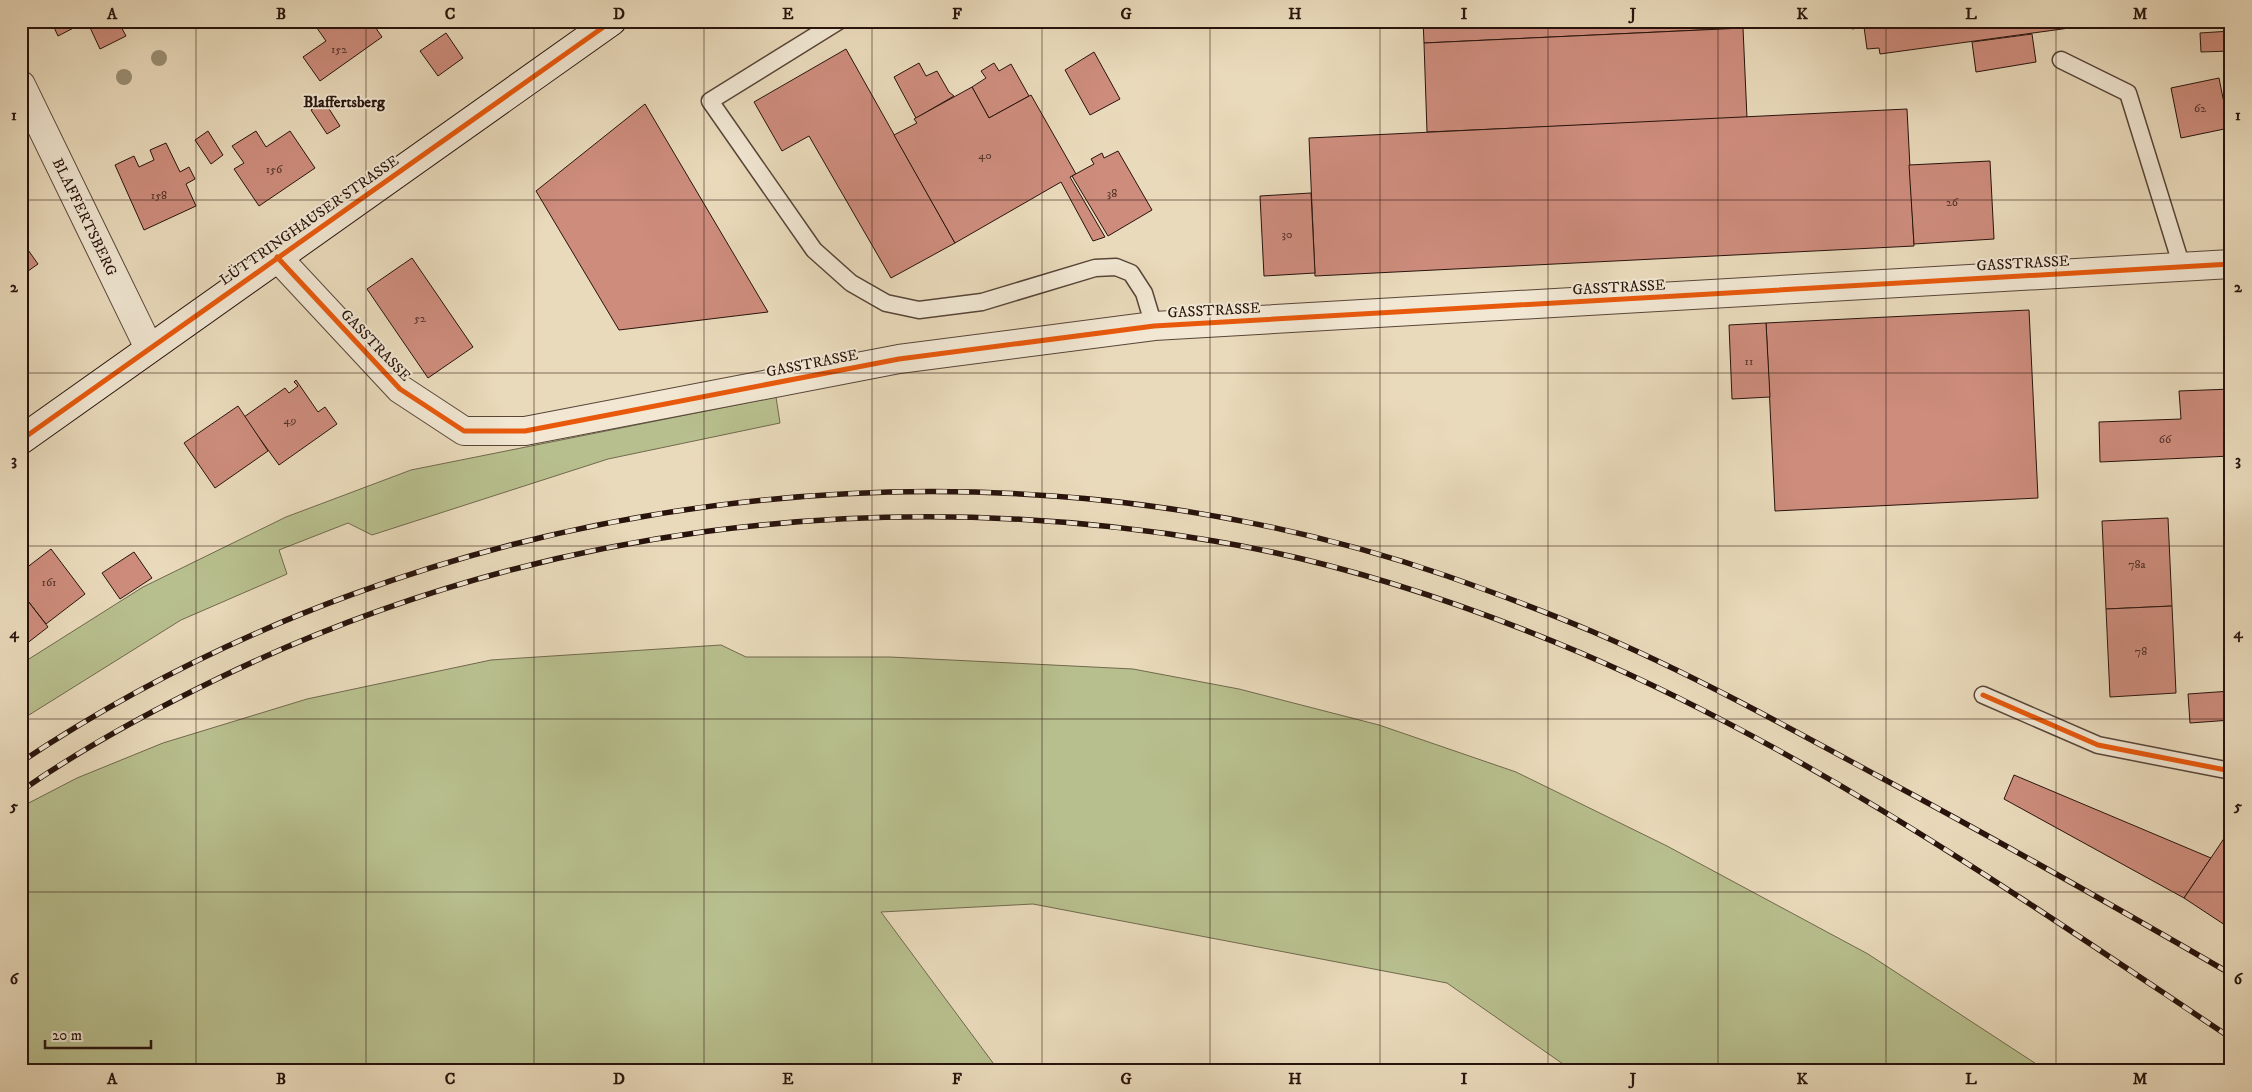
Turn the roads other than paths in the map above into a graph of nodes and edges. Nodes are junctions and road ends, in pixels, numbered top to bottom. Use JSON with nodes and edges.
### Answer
{"nodes":[{"id":1,"x":612,"y":21,"type":"edge"},
{"id":2,"x":839,"y":21,"type":"edge"},
{"id":3,"x":2061,"y":60,"type":"dead end"},
{"id":4,"x":21,"y":85,"type":"edge"},
{"id":5,"x":277,"y":257,"type":"junction"},
{"id":6,"x":2231,"y":264,"type":"edge"},
{"id":7,"x":2182,"y":267,"type":"junction"},
{"id":8,"x":1154,"y":326,"type":"junction"},
{"id":9,"x":149,"y":348,"type":"junction"},
{"id":10,"x":21,"y":440,"type":"edge"},
{"id":11,"x":1983,"y":695,"type":"dead end"},
{"id":12,"x":2231,"y":772,"type":"edge"}],
"edges":[{"from":1,"to":5,"type":"street","name":"LÜTTRINGHAUSER STRASSE"},
{"from":2,"to":8,"type":"lane"},
{"from":3,"to":7,"type":"lane"},
{"from":4,"to":9,"type":"street","name":"BLAFFERTSBERG"},
{"from":5,"to":8,"type":"street","name":"GASSTRASSE"},
{"from":5,"to":9,"type":"street","name":"LÜTTRINGHAUSER STRASSE"},
{"from":6,"to":7,"type":"street","name":"GASSTRASSE"},
{"from":7,"to":8,"type":"street","name":"GASSTRASSE"},
{"from":9,"to":10,"type":"street","name":"LÜTTRINGHAUSER STRASSE"},
{"from":11,"to":12,"type":"lane"}]}
